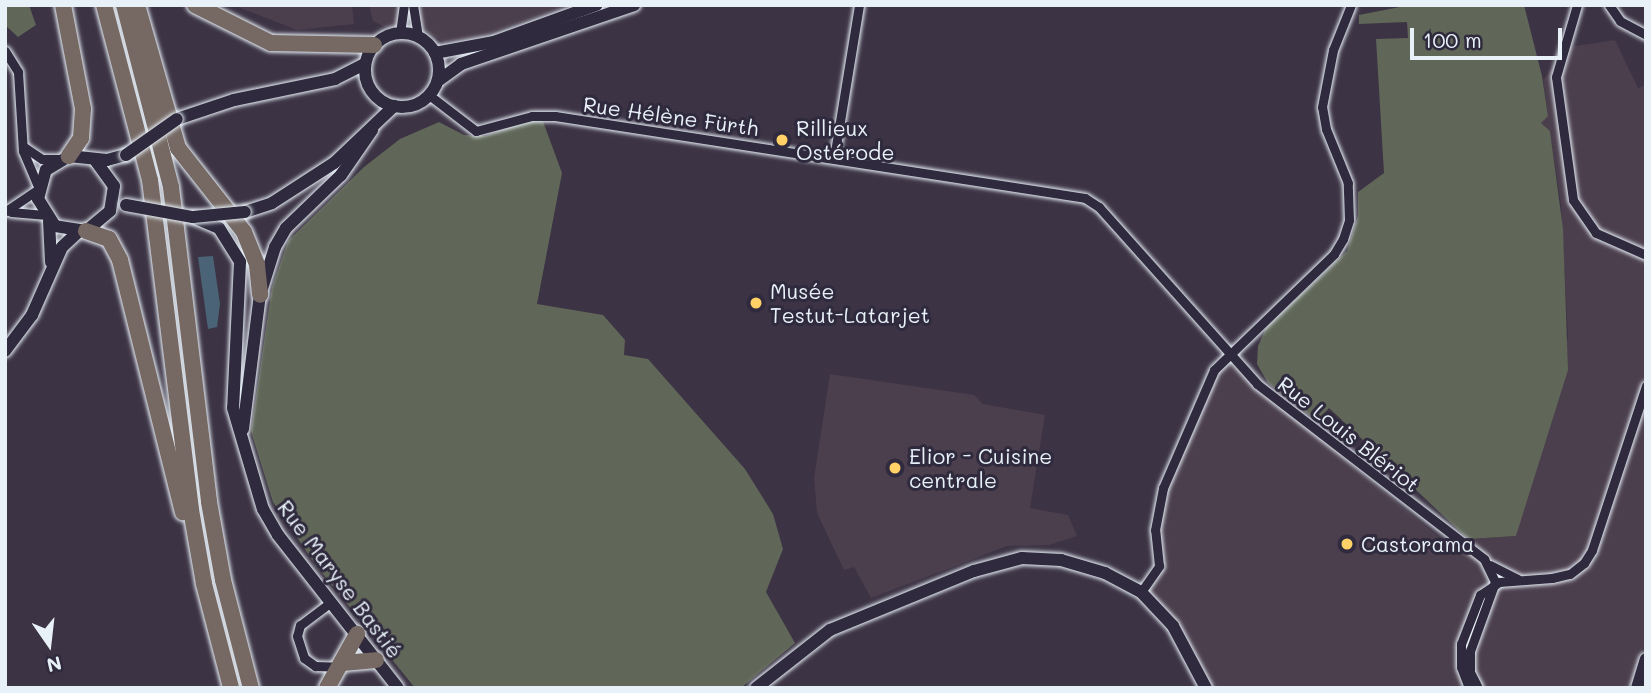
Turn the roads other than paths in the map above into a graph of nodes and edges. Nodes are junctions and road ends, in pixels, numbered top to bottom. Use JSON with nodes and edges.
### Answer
{"nodes":[{"id":1,"x":63,"y":5,"type":"edge"},
{"id":2,"x":104,"y":5,"type":"edge"},
{"id":3,"x":124,"y":5,"type":"edge"},
{"id":4,"x":137,"y":5,"type":"edge"},
{"id":5,"x":195,"y":5,"type":"edge"},
{"id":6,"x":404,"y":5,"type":"edge"},
{"id":7,"x":413,"y":5,"type":"edge"},
{"id":8,"x":596,"y":5,"type":"edge"},
{"id":9,"x":634,"y":5,"type":"edge"},
{"id":10,"x":859,"y":5,"type":"edge"},
{"id":11,"x":1351,"y":5,"type":"edge"},
{"id":12,"x":1577,"y":5,"type":"edge"},
{"id":13,"x":1609,"y":5,"type":"edge"},
{"id":14,"x":400,"y":33,"type":"junction"},
{"id":15,"x":1646,"y":35,"type":"edge"},
{"id":16,"x":418,"y":36,"type":"junction"},
{"id":17,"x":374,"y":45,"type":"junction"},
{"id":18,"x":5,"y":51,"type":"edge"},
{"id":19,"x":435,"y":53,"type":"junction"},
{"id":20,"x":365,"y":64,"type":"junction"},
{"id":21,"x":438,"y":81,"type":"junction"},
{"id":22,"x":429,"y":95,"type":"junction"},
{"id":23,"x":394,"y":106,"type":"junction"},
{"id":24,"x":372,"y":130,"type":"junction"},
{"id":25,"x":24,"y":146,"type":"junction"},
{"id":26,"x":64,"y":157,"type":"junction"},
{"id":27,"x":834,"y":158,"type":"junction"},
{"id":28,"x":95,"y":160,"type":"junction"},
{"id":29,"x":38,"y":188,"type":"junction"},
{"id":30,"x":5,"y":211,"type":"edge"},
{"id":31,"x":110,"y":211,"type":"junction"},
{"id":32,"x":192,"y":217,"type":"junction"},
{"id":33,"x":46,"y":218,"type":"junction"},
{"id":34,"x":82,"y":231,"type":"junction"},
{"id":35,"x":1646,"y":255,"type":"edge"},
{"id":36,"x":49,"y":274,"type":"junction"},
{"id":37,"x":260,"y":295,"type":"junction"},
{"id":38,"x":5,"y":351,"type":"edge"},
{"id":39,"x":1226,"y":354,"type":"junction"},
{"id":40,"x":1646,"y":386,"type":"edge"},
{"id":41,"x":243,"y":450,"type":"junction"},
{"id":42,"x":1489,"y":565,"type":"junction"},
{"id":43,"x":1520,"y":580,"type":"junction"},
{"id":44,"x":204,"y":584,"type":"junction"},
{"id":45,"x":1494,"y":584,"type":"junction"},
{"id":46,"x":1141,"y":593,"type":"junction"},
{"id":47,"x":1490,"y":597,"type":"junction"},
{"id":48,"x":331,"y":602,"type":"junction"},
{"id":49,"x":357,"y":634,"type":"junction"},
{"id":50,"x":1646,"y":659,"type":"edge"},
{"id":51,"x":376,"y":660,"type":"junction"},
{"id":52,"x":342,"y":665,"type":"junction"},
{"id":53,"x":230,"y":688,"type":"edge"},
{"id":54,"x":251,"y":688,"type":"edge"},
{"id":55,"x":327,"y":688,"type":"edge"},
{"id":56,"x":398,"y":688,"type":"edge"},
{"id":57,"x":756,"y":688,"type":"edge"},
{"id":58,"x":1206,"y":688,"type":"edge"},
{"id":59,"x":1469,"y":688,"type":"edge"},
{"id":60,"x":1478,"y":688,"type":"edge"},
{"id":61,"x":1637,"y":688,"type":"edge"}],
"edges":[{"from":1,"to":26,"type":"highway"},
{"from":2,"to":44,"type":"highway"},
{"from":3,"to":54,"type":"highway"},
{"from":4,"to":37,"type":"highway"},
{"from":5,"to":17,"type":"highway"},
{"from":6,"to":14,"type":"street"},
{"from":7,"to":16,"type":"street"},
{"from":8,"to":19,"type":"main road"},
{"from":9,"to":21,"type":"main road"},
{"from":10,"to":27,"type":"street"},
{"from":11,"to":39,"type":"street"},
{"from":12,"to":35,"type":"street"},
{"from":13,"to":15,"type":"street"},
{"from":14,"to":16,"type":"main road"},
{"from":14,"to":17,"type":"main road"},
{"from":16,"to":19,"type":"main road"},
{"from":17,"to":20,"type":"main road"},
{"from":18,"to":25,"type":"street"},
{"from":19,"to":21,"type":"main road"},
{"from":20,"to":23,"type":"main road"},
{"from":20,"to":28,"type":"main road","bridge":true},
{"from":21,"to":22,"type":"main road"},
{"from":22,"to":23,"type":"main road"},
{"from":22,"to":27,"type":"street","name":"Rue Hélène Fürth"},
{"from":23,"to":24,"type":"main road"},
{"from":24,"to":32,"type":"main road","bridge":true},
{"from":24,"to":37,"type":"main road","name":"Rue Maryse Bastié"},
{"from":25,"to":26,"type":"street"},
{"from":25,"to":29,"type":"street"},
{"from":26,"to":28,"type":"main road"},
{"from":26,"to":29,"type":"main road"},
{"from":27,"to":39,"type":"street","name":"Rue Hélène Fürth"},
{"from":28,"to":31,"type":"main road"},
{"from":29,"to":30,"type":"street"},
{"from":29,"to":33,"type":"main road"},
{"from":30,"to":33,"type":"street"},
{"from":31,"to":32,"type":"main road","bridge":true},
{"from":31,"to":34,"type":"main road"},
{"from":32,"to":41,"type":"main road","name":"Rue Maryse Bastié"},
{"from":33,"to":34,"type":"main road"},
{"from":33,"to":36,"type":"main road"},
{"from":34,"to":36,"type":"main road"},
{"from":34,"to":44,"type":"highway"},
{"from":36,"to":38,"type":"main road"},
{"from":37,"to":41,"type":"main road","name":"Rue Maryse Bastié"},
{"from":39,"to":42,"type":"street","name":"Rue Louis Blériot"},
{"from":39,"to":46,"type":"street"},
{"from":40,"to":43,"type":"street"},
{"from":41,"to":48,"type":"main road","name":"Rue Maryse Bastié"},
{"from":42,"to":43,"type":"street","name":"Rue Louis Blériot"},
{"from":42,"to":45,"type":"street"},
{"from":43,"to":45,"type":"street"},
{"from":43,"to":47,"type":"street"},
{"from":44,"to":53,"type":"highway"},
{"from":45,"to":47,"type":"street"},
{"from":45,"to":59,"type":"street"},
{"from":46,"to":57,"type":"main road"},
{"from":46,"to":58,"type":"main road"},
{"from":47,"to":60,"type":"street"},
{"from":48,"to":49,"type":"main road","name":"Rue Maryse Bastié"},
{"from":48,"to":52,"type":"street"},
{"from":49,"to":51,"type":"main road","name":"Rue Maryse Bastié"},
{"from":49,"to":52,"type":"highway"},
{"from":50,"to":61,"type":"main road"},
{"from":51,"to":52,"type":"highway"},
{"from":51,"to":56,"type":"main road","name":"Rue Maryse Bastié"},
{"from":52,"to":55,"type":"highway"}]}
